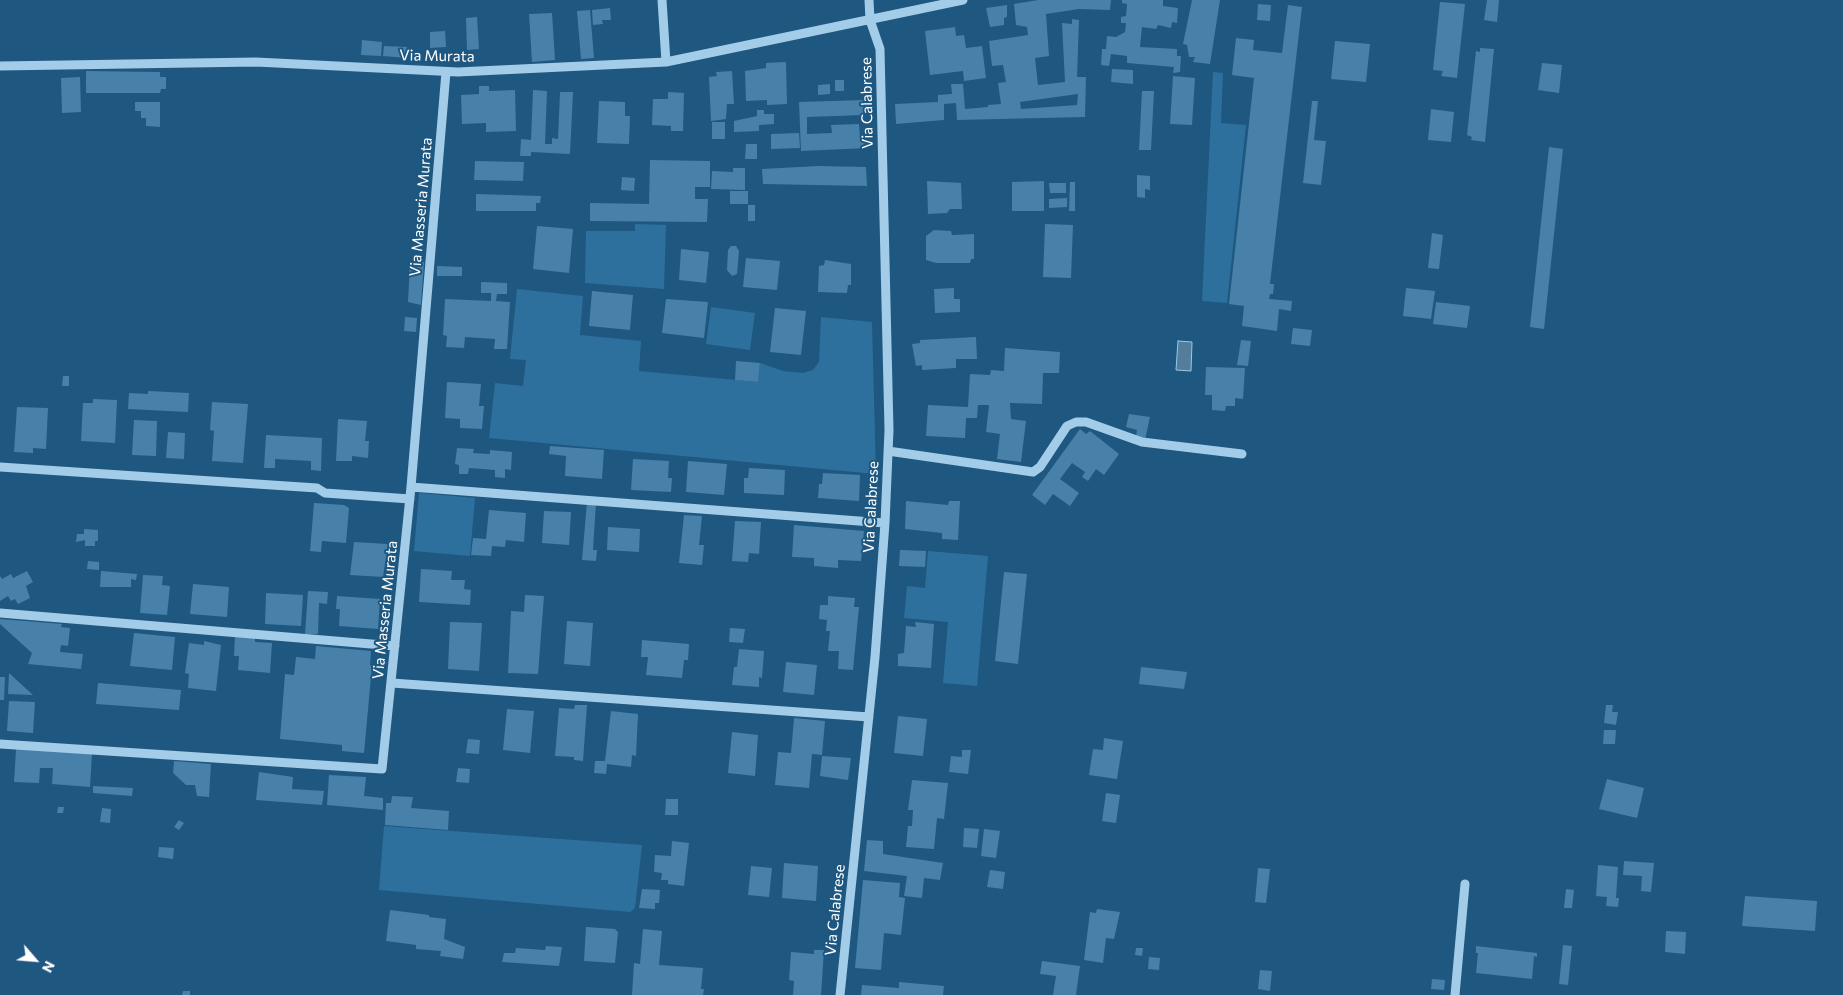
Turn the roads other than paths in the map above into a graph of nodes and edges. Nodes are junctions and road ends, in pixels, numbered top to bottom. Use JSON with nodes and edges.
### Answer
{"nodes":[{"id":1,"x":662,"y":0,"type":"edge"},
{"id":2,"x":869,"y":0,"type":"edge"},
{"id":3,"x":963,"y":0,"type":"edge"},
{"id":4,"x":870,"y":20,"type":"junction"},
{"id":5,"x":666,"y":62,"type":"junction"},
{"id":6,"x":0,"y":66,"type":"edge"},
{"id":7,"x":446,"y":72,"type":"junction"},
{"id":8,"x":888,"y":451,"type":"junction"},
{"id":9,"x":1242,"y":454,"type":"dead end"},
{"id":10,"x":0,"y":467,"type":"edge"},
{"id":11,"x":411,"y":487,"type":"junction"},
{"id":12,"x":410,"y":499,"type":"junction"},
{"id":13,"x":885,"y":522,"type":"junction"},
{"id":14,"x":0,"y":613,"type":"edge"},
{"id":15,"x":396,"y":646,"type":"junction"},
{"id":16,"x":392,"y":683,"type":"junction"},
{"id":17,"x":869,"y":717,"type":"junction"},
{"id":18,"x":0,"y":744,"type":"edge"},
{"id":19,"x":1465,"y":884,"type":"dead end"},
{"id":20,"x":840,"y":995,"type":"edge"},
{"id":21,"x":1455,"y":995,"type":"edge"}],
"edges":[{"from":1,"to":5,"type":"street"},
{"from":2,"to":4,"type":"street","name":"Via Calabrese"},
{"from":3,"to":4,"type":"street","name":"Via Murata"},
{"from":4,"to":5,"type":"street","name":"Via Murata"},
{"from":4,"to":8,"type":"street","name":"Via Calabrese"},
{"from":5,"to":7,"type":"street","name":"Via Murata"},
{"from":6,"to":7,"type":"street","name":"Via Murata"},
{"from":7,"to":11,"type":"street","name":"Via Masseria Murata"},
{"from":8,"to":9,"type":"street"},
{"from":8,"to":13,"type":"street","name":"Via Calabrese"},
{"from":10,"to":12,"type":"street"},
{"from":11,"to":12,"type":"street","name":"Via Masseria Murata"},
{"from":11,"to":13,"type":"street"},
{"from":12,"to":15,"type":"street","name":"Via Masseria Murata"},
{"from":13,"to":17,"type":"street","name":"Via Calabrese"},
{"from":14,"to":15,"type":"street"},
{"from":15,"to":16,"type":"street","name":"Via Masseria Murata"},
{"from":16,"to":17,"type":"street"},
{"from":16,"to":18,"type":"street","name":"Via Masseria Murata"},
{"from":17,"to":20,"type":"street","name":"Via Calabrese"},
{"from":19,"to":21,"type":"street"}]}
